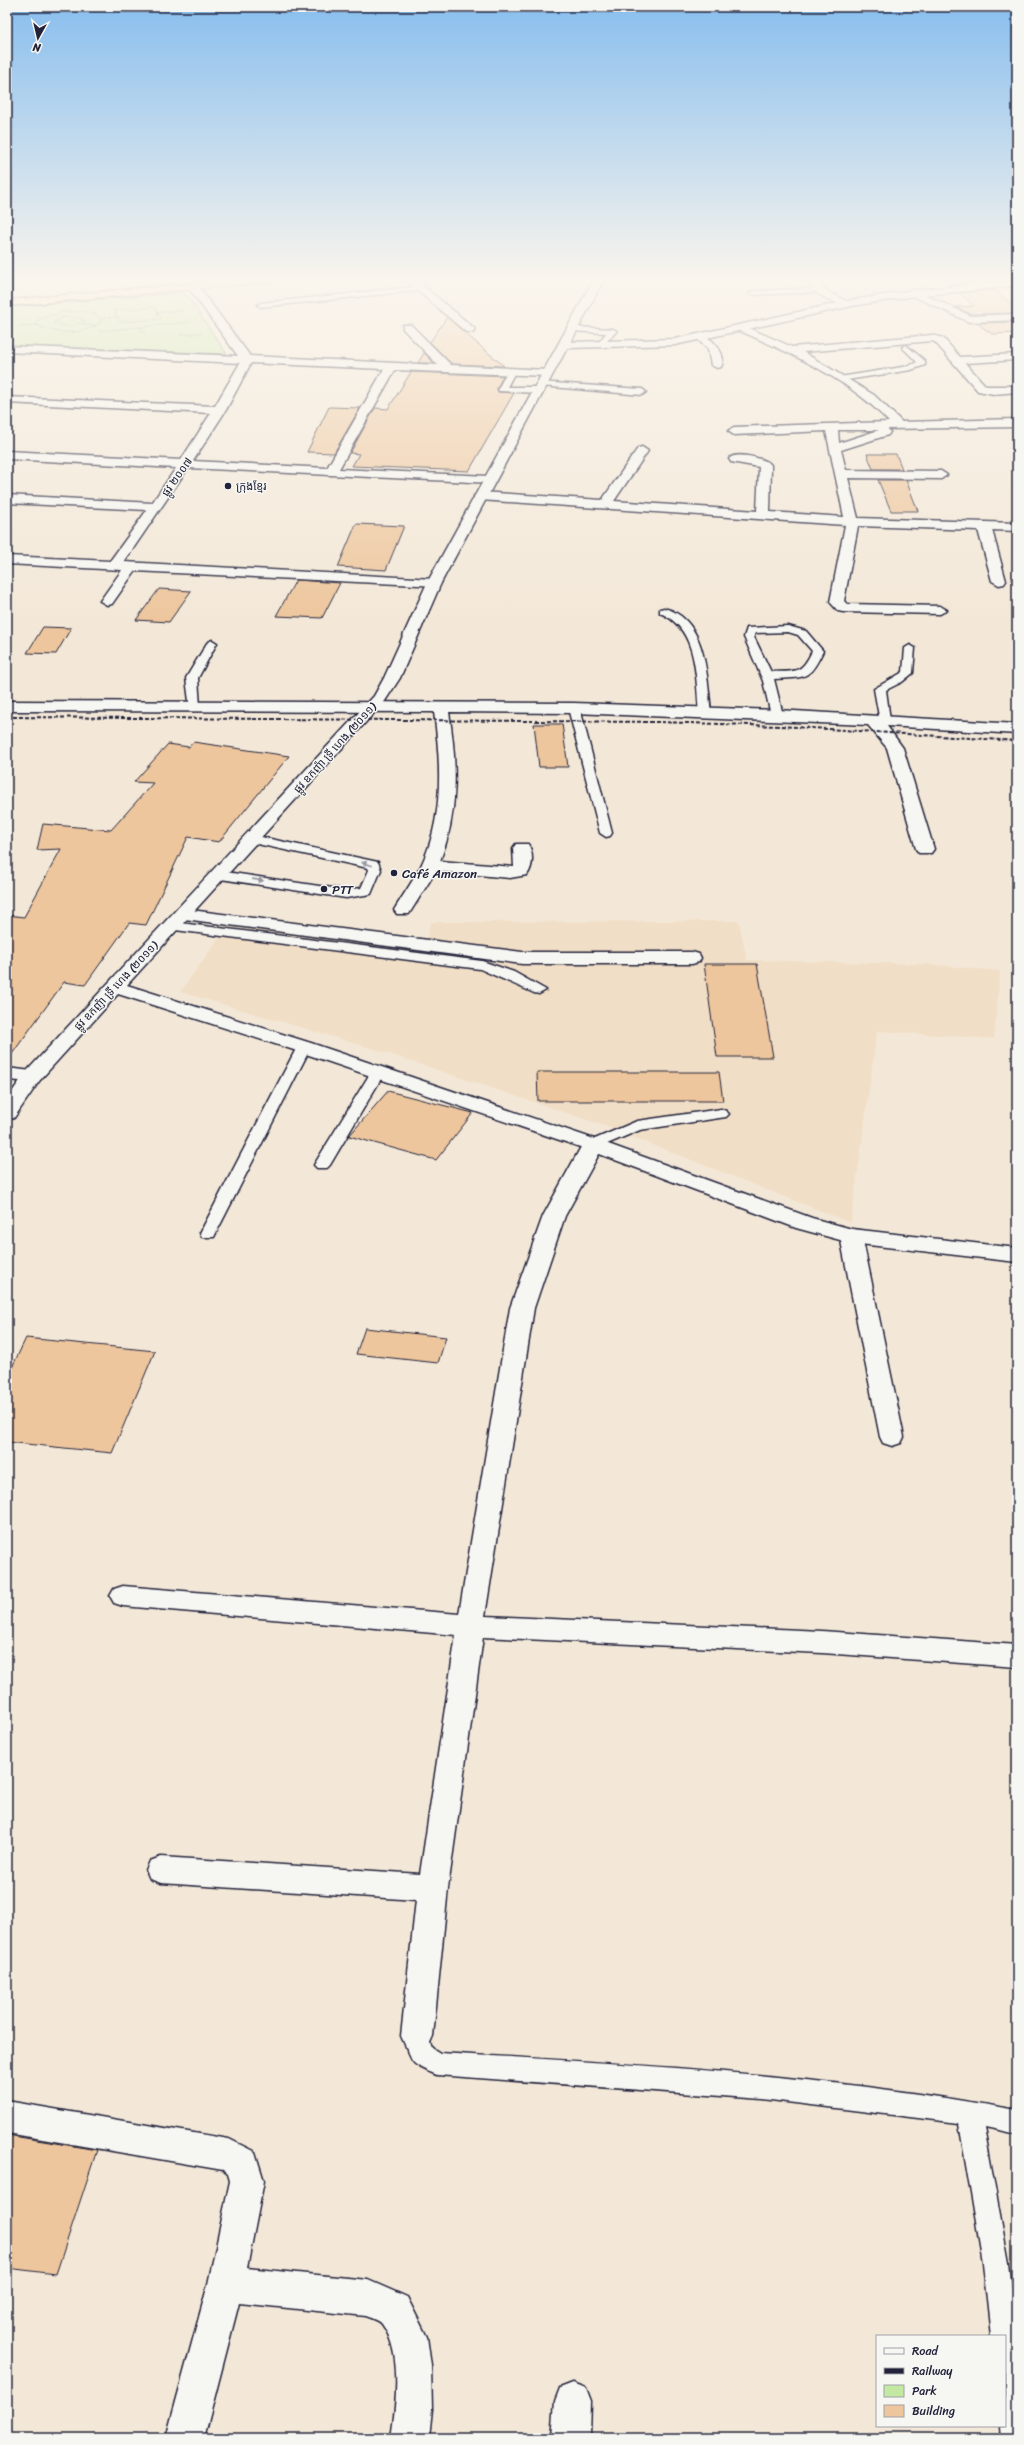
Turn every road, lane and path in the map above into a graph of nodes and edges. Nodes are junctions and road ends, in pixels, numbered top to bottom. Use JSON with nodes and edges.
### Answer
{"nodes":[{"id":1,"x":229,"y":393,"type":"edge"},
{"id":2,"x":376,"y":393,"type":"edge"},
{"id":3,"x":536,"y":393,"type":"edge"},
{"id":4,"x":861,"y":393,"type":"edge"},
{"id":5,"x":7,"y":400,"type":"edge"},
{"id":6,"x":220,"y":410,"type":"junction"},
{"id":7,"x":1014,"y":424,"type":"edge"},
{"id":8,"x":833,"y":427,"type":"junction"},
{"id":9,"x":900,"y":427,"type":"junction"},
{"id":10,"x":734,"y":431,"type":"dead end"},
{"id":11,"x":835,"y":448,"type":"junction"},
{"id":12,"x":642,"y":451,"type":"dead end"},
{"id":13,"x":7,"y":455,"type":"edge"},
{"id":14,"x":735,"y":459,"type":"dead end"},
{"id":15,"x":186,"y":464,"type":"junction"},
{"id":16,"x":331,"y":472,"type":"junction"},
{"id":17,"x":842,"y":474,"type":"junction"},
{"id":18,"x":941,"y":475,"type":"dead end"},
{"id":19,"x":488,"y":480,"type":"junction"},
{"id":20,"x":480,"y":496,"type":"junction"},
{"id":21,"x":7,"y":499,"type":"edge"},
{"id":22,"x":605,"y":505,"type":"junction"},
{"id":23,"x":156,"y":507,"type":"junction"},
{"id":24,"x":763,"y":515,"type":"junction"},
{"id":25,"x":852,"y":521,"type":"junction"},
{"id":26,"x":984,"y":526,"type":"junction"},
{"id":27,"x":1017,"y":528,"type":"edge"},
{"id":28,"x":7,"y":560,"type":"edge"},
{"id":29,"x":114,"y":566,"type":"junction"},
{"id":30,"x":131,"y":567,"type":"junction"},
{"id":31,"x":999,"y":581,"type":"dead end"},
{"id":32,"x":434,"y":583,"type":"junction"},
{"id":33,"x":107,"y":601,"type":"dead end"},
{"id":34,"x":940,"y":610,"type":"dead end"},
{"id":35,"x":664,"y":611,"type":"dead end"},
{"id":36,"x":212,"y":643,"type":"dead end"},
{"id":37,"x":910,"y":648,"type":"dead end"},
{"id":38,"x":767,"y":676,"type":"junction"},
{"id":39,"x":7,"y":706,"type":"edge"},
{"id":40,"x":194,"y":707,"type":"junction"},
{"id":41,"x":373,"y":708,"type":"junction"},
{"id":42,"x":441,"y":708,"type":"junction"},
{"id":43,"x":574,"y":708,"type":"junction"},
{"id":44,"x":705,"y":712,"type":"junction"},
{"id":45,"x":777,"y":715,"type":"junction"},
{"id":46,"x":878,"y":720,"type":"junction"},
{"id":47,"x":1017,"y":729,"type":"edge"},
{"id":48,"x":606,"y":833,"type":"dead end"},
{"id":49,"x":252,"y":839,"type":"junction"},
{"id":50,"x":522,"y":848,"type":"dead end"},
{"id":51,"x":925,"y":850,"type":"dead end"},
{"id":52,"x":430,"y":864,"type":"junction"},
{"id":53,"x":219,"y":875,"type":"junction"},
{"id":54,"x":403,"y":910,"type":"dead end"},
{"id":55,"x":177,"y":920,"type":"junction"},
{"id":56,"x":692,"y":958,"type":"dead end"},
{"id":57,"x":115,"y":987,"type":"junction"},
{"id":58,"x":539,"y":990,"type":"dead end"},
{"id":59,"x":304,"y":1047,"type":"junction"},
{"id":60,"x":378,"y":1072,"type":"junction"},
{"id":61,"x":7,"y":1074,"type":"edge"},
{"id":62,"x":33,"y":1076,"type":"junction"},
{"id":63,"x":7,"y":1114,"type":"edge"},
{"id":64,"x":721,"y":1114,"type":"dead end"},
{"id":65,"x":593,"y":1145,"type":"junction"},
{"id":66,"x":322,"y":1165,"type":"dead end"},
{"id":67,"x":208,"y":1233,"type":"dead end"},
{"id":68,"x":851,"y":1236,"type":"junction"},
{"id":69,"x":1017,"y":1255,"type":"edge"},
{"id":70,"x":892,"y":1437,"type":"dead end"},
{"id":71,"x":123,"y":1596,"type":"dead end"},
{"id":72,"x":472,"y":1626,"type":"junction"},
{"id":73,"x":1017,"y":1656,"type":"edge"},
{"id":74,"x":161,"y":1870,"type":"dead end"},
{"id":75,"x":433,"y":1888,"type":"junction"},
{"id":76,"x":417,"y":2036,"type":"joint"},
{"id":77,"x":969,"y":2112,"type":"junction"},
{"id":78,"x":7,"y":2117,"type":"edge"},
{"id":79,"x":1017,"y":2122,"type":"edge"},
{"id":80,"x":226,"y":2284,"type":"junction"},
{"id":81,"x":1004,"y":2335,"type":"edge"},
{"id":82,"x":1006,"y":2354,"type":"edge"},
{"id":83,"x":573,"y":2401,"type":"dead end"},
{"id":84,"x":185,"y":2438,"type":"edge"},
{"id":85,"x":410,"y":2438,"type":"edge"},
{"id":86,"x":571,"y":2438,"type":"edge"},
{"id":87,"x":1015,"y":2438,"type":"edge"}],
"edges":[{"from":1,"to":6,"type":"street","name":"ផ្លូវ ២០០៧"},
{"from":2,"to":16,"type":"street"},
{"from":3,"to":19,"type":"street","name":"ផ្លូវ ឧកញ៉ា ទ្រី ហេង (២០១១)"},
{"from":4,"to":9,"type":"street"},
{"from":5,"to":6,"type":"street"},
{"from":6,"to":15,"type":"street","name":"ផ្លូវ ២០០៧"},
{"from":7,"to":9,"type":"street"},
{"from":8,"to":9,"type":"street"},
{"from":8,"to":10,"type":"street"},
{"from":8,"to":11,"type":"street"},
{"from":9,"to":11,"type":"street"},
{"from":11,"to":17,"type":"street"},
{"from":12,"to":22,"type":"street"},
{"from":13,"to":15,"type":"street"},
{"from":14,"to":24,"type":"street"},
{"from":15,"to":16,"type":"street"},
{"from":15,"to":23,"type":"street","name":"ផ្លូវ ២០០៧"},
{"from":16,"to":19,"type":"street"},
{"from":17,"to":18,"type":"street"},
{"from":17,"to":25,"type":"street"},
{"from":19,"to":20,"type":"street","name":"ផ្លូវ ឧកញ៉ា ទ្រី ហេង (២០១១)"},
{"from":20,"to":22,"type":"street"},
{"from":20,"to":32,"type":"street","name":"ផ្លូវ ឧកញ៉ា ទ្រី ហេង (២០១១)"},
{"from":21,"to":23,"type":"street"},
{"from":22,"to":24,"type":"street"},
{"from":23,"to":29,"type":"street","name":"ផ្លូវ ២០០៧"},
{"from":24,"to":25,"type":"street"},
{"from":25,"to":26,"type":"street"},
{"from":25,"to":34,"type":"street"},
{"from":26,"to":27,"type":"street"},
{"from":26,"to":31,"type":"street"},
{"from":28,"to":29,"type":"street"},
{"from":29,"to":30,"type":"street"},
{"from":30,"to":32,"type":"street"},
{"from":30,"to":33,"type":"street"},
{"from":32,"to":41,"type":"street","name":"ផ្លូវ ឧកញ៉ា ទ្រី ហេង (២០១១)"},
{"from":35,"to":44,"type":"lane"},
{"from":36,"to":40,"type":"lane"},
{"from":37,"to":46,"type":"lane"},
{"from":38,"to":38,"type":"lane"},
{"from":38,"to":45,"type":"lane"},
{"from":39,"to":40,"type":"street"},
{"from":40,"to":41,"type":"street"},
{"from":41,"to":42,"type":"street"},
{"from":41,"to":49,"type":"street","name":"ផ្លូវ ឧកញ៉ា ទ្រី ហេង (២០១១)"},
{"from":42,"to":43,"type":"street"},
{"from":42,"to":52,"type":"street"},
{"from":43,"to":44,"type":"street"},
{"from":43,"to":48,"type":"lane"},
{"from":44,"to":45,"type":"street"},
{"from":45,"to":46,"type":"street"},
{"from":46,"to":47,"type":"street"},
{"from":46,"to":51,"type":"street"},
{"from":49,"to":53,"type":"street","name":"ផ្លូវ ឧកញ៉ា ទ្រី ហេង (២០១១)"},
{"from":53,"to":49,"type":"lane","one_way":true},
{"from":50,"to":52,"type":"street"},
{"from":52,"to":54,"type":"street"},
{"from":53,"to":55,"type":"street","name":"ផ្លូវ ឧកញ៉ា ទ្រី ហេង (២០១១)"},
{"from":55,"to":56,"type":"street"},
{"from":55,"to":57,"type":"street","name":"ផ្លូវ ឧកញ៉ា ទ្រី ហេង (២០១១)"},
{"from":55,"to":58,"type":"lane"},
{"from":57,"to":59,"type":"street"},
{"from":57,"to":62,"type":"street","name":"ផ្លូវ ឧកញ៉ា ទ្រី ហេង (២០១១)"},
{"from":59,"to":60,"type":"street"},
{"from":59,"to":67,"type":"lane"},
{"from":60,"to":65,"type":"street"},
{"from":60,"to":66,"type":"lane"},
{"from":61,"to":62,"type":"street"},
{"from":62,"to":63,"type":"street","name":"ផ្លូវ ឧកញ៉ា ទ្រី ហេង (២០១១)"},
{"from":64,"to":65,"type":"lane"},
{"from":65,"to":68,"type":"street"},
{"from":65,"to":72,"type":"street"},
{"from":68,"to":69,"type":"street"},
{"from":68,"to":70,"type":"street"},
{"from":71,"to":72,"type":"street"},
{"from":72,"to":73,"type":"street"},
{"from":72,"to":75,"type":"street"},
{"from":74,"to":75,"type":"street"},
{"from":75,"to":76,"type":"street"},
{"from":76,"to":77,"type":"lane"},
{"from":77,"to":79,"type":"lane"},
{"from":77,"to":81,"type":"lane"},
{"from":78,"to":80,"type":"street"},
{"from":80,"to":84,"type":"street"},
{"from":80,"to":85,"type":"street"},
{"from":82,"to":87,"type":"lane"},
{"from":83,"to":86,"type":"street"}]}
